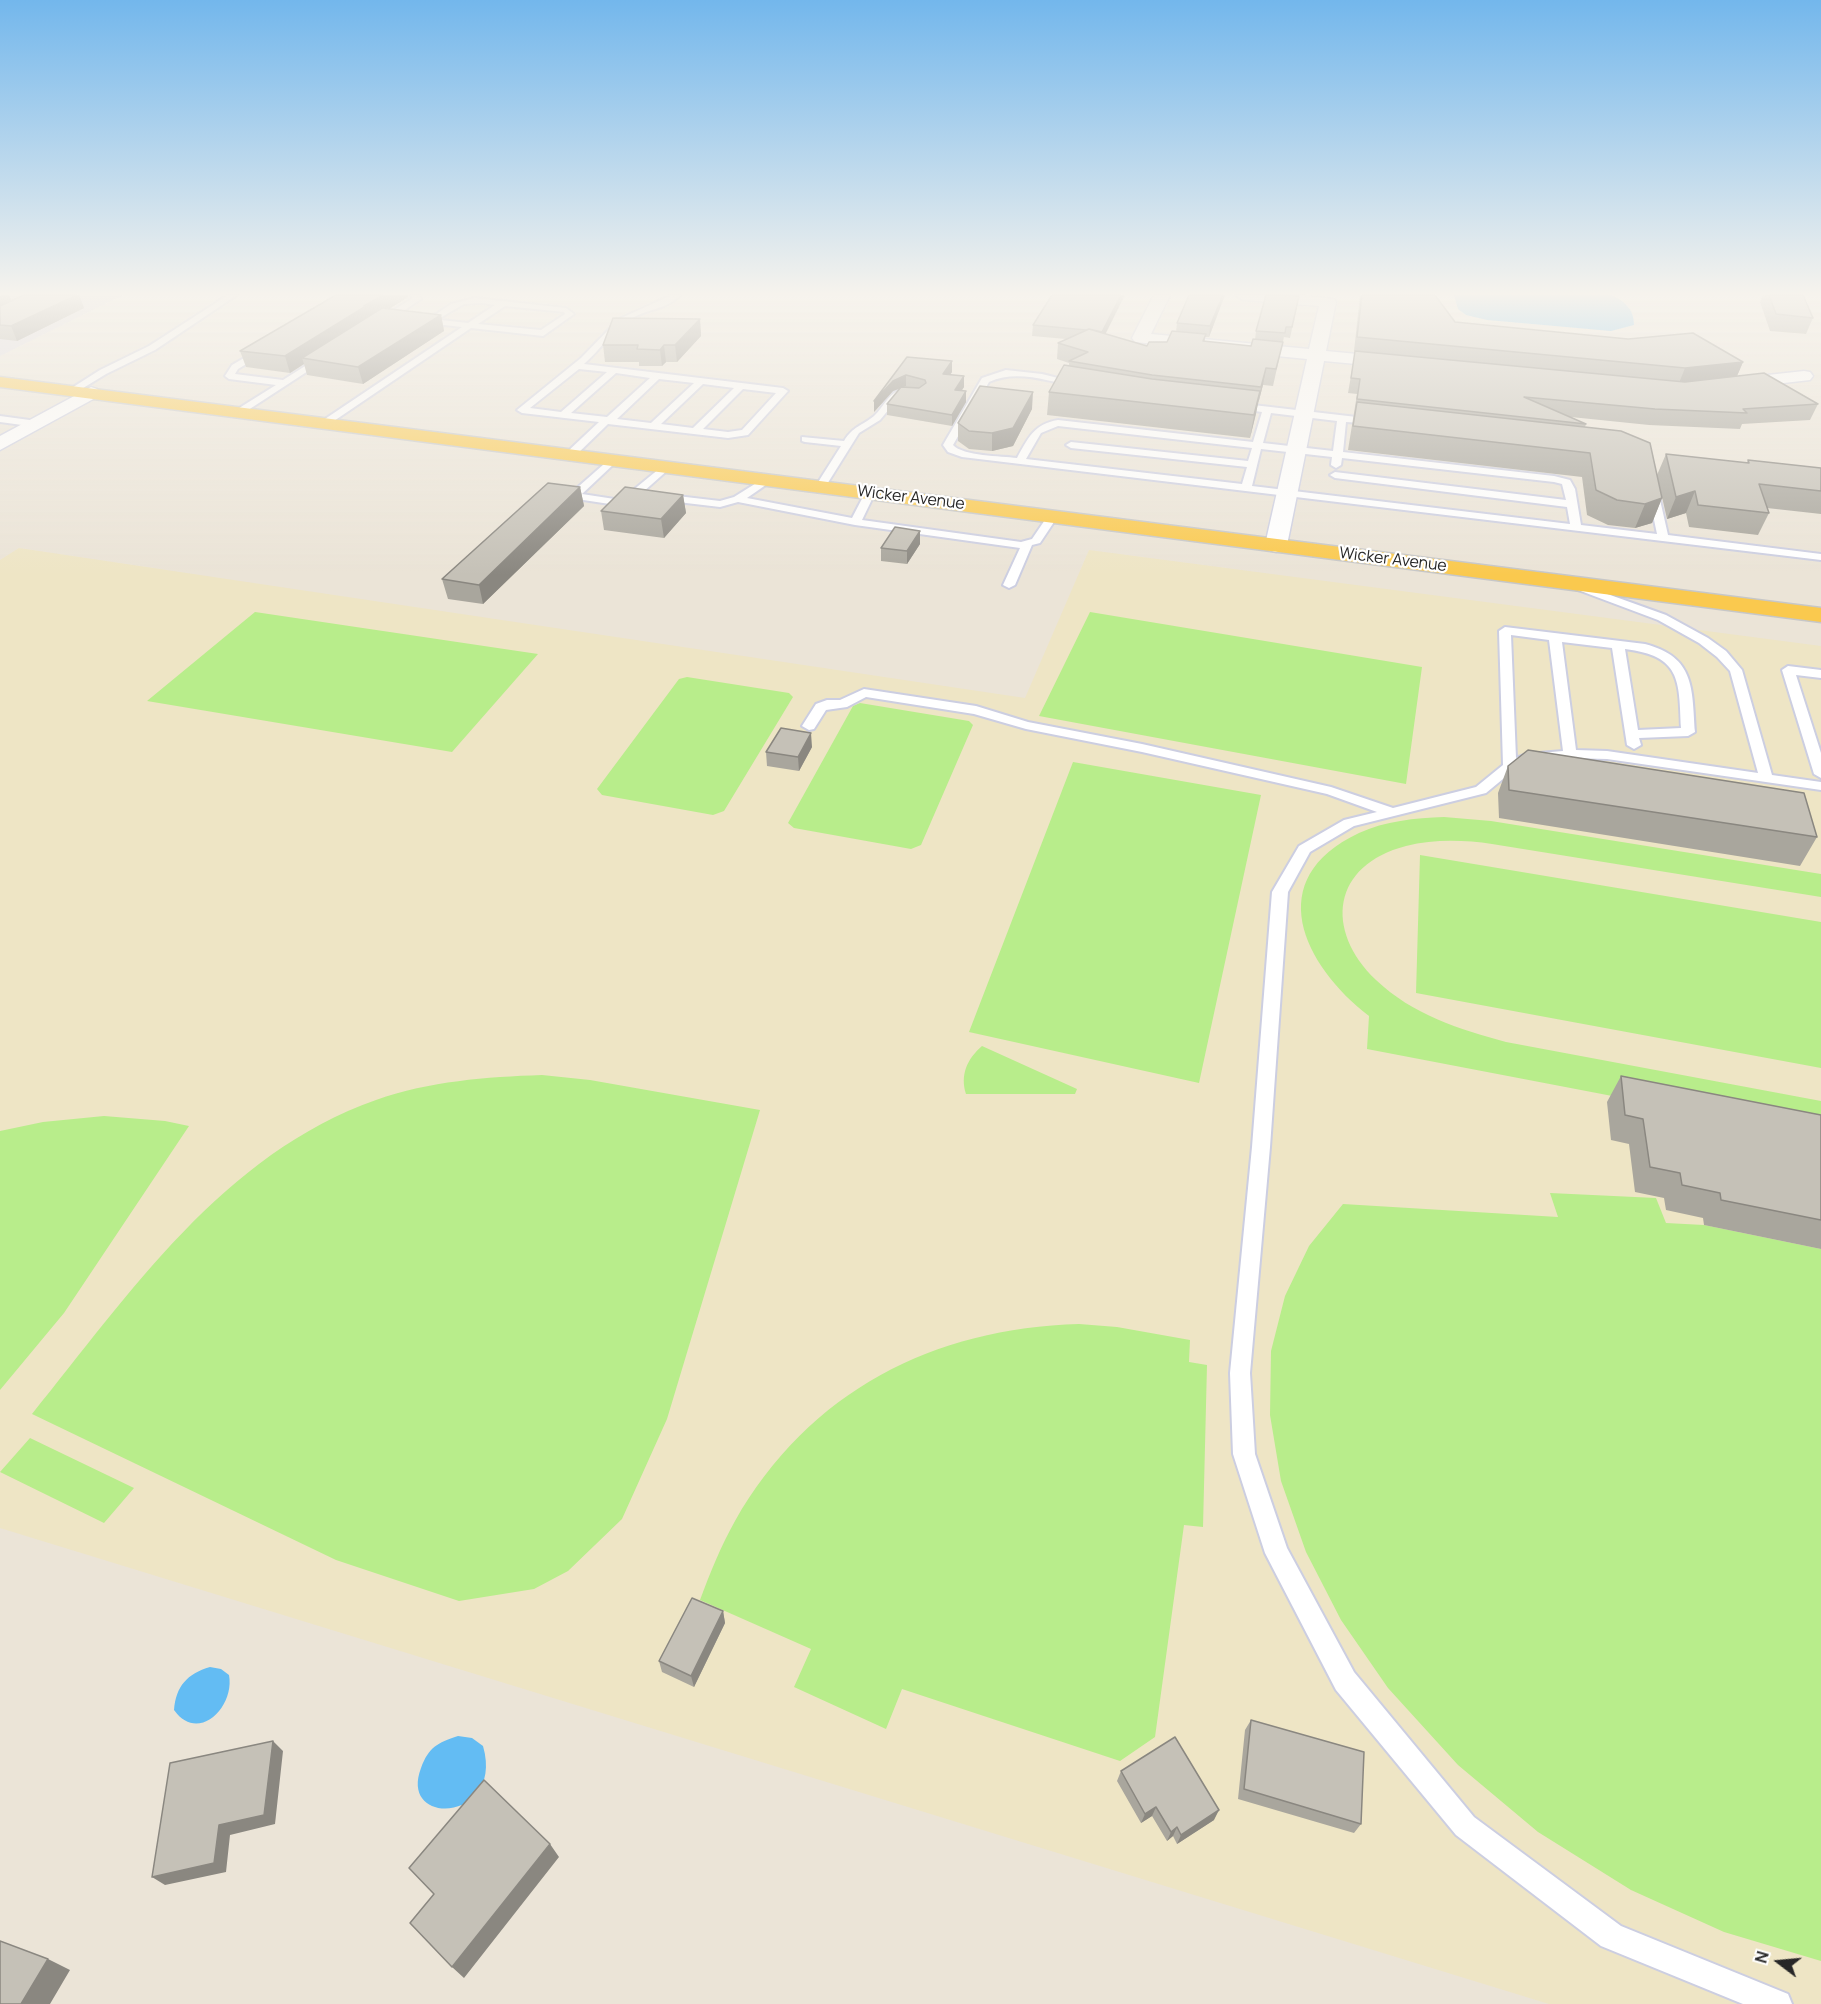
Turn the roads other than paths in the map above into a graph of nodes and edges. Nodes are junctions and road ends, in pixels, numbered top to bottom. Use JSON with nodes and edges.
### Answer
{"nodes":[{"id":1,"x":52,"y":389,"type":"edge"},
{"id":2,"x":76,"y":389,"type":"edge"},
{"id":3,"x":276,"y":389,"type":"edge"},
{"id":4,"x":376,"y":389,"type":"edge"},
{"id":5,"x":549,"y":389,"type":"edge"},
{"id":6,"x":594,"y":389,"type":"edge"},
{"id":7,"x":643,"y":389,"type":"edge"},
{"id":8,"x":693,"y":389,"type":"edge"},
{"id":9,"x":738,"y":389,"type":"edge"},
{"id":10,"x":762,"y":389,"type":"edge"},
{"id":11,"x":980,"y":389,"type":"edge"},
{"id":12,"x":1311,"y":389,"type":"edge"},
{"id":13,"x":72,"y":391,"type":"junction"},
{"id":14,"x":912,"y":392,"type":"edge"},
{"id":15,"x":91,"y":393,"type":"junction"},
{"id":16,"x":1220,"y":405,"type":"edge"},
{"id":17,"x":1267,"y":410,"type":"junction"},
{"id":18,"x":239,"y":412,"type":"junction"},
{"id":19,"x":1305,"y":414,"type":"junction"},
{"id":20,"x":563,"y":415,"type":"junction"},
{"id":21,"x":1342,"y":418,"type":"junction"},
{"id":22,"x":0,"y":419,"type":"edge"},
{"id":23,"x":608,"y":421,"type":"junction"},
{"id":24,"x":325,"y":423,"type":"junction"},
{"id":25,"x":37,"y":424,"type":"junction"},
{"id":26,"x":1389,"y":424,"type":"edge"},
{"id":27,"x":653,"y":426,"type":"junction"},
{"id":28,"x":695,"y":431,"type":"junction"},
{"id":29,"x":806,"y":439,"type":"dead end"},
{"id":30,"x":0,"y":444,"type":"edge"},
{"id":31,"x":846,"y":444,"type":"junction"},
{"id":32,"x":1071,"y":444,"type":"dead end"},
{"id":33,"x":1258,"y":446,"type":"junction"},
{"id":34,"x":1297,"y":450,"type":"junction"},
{"id":35,"x":570,"y":454,"type":"junction"},
{"id":36,"x":1338,"y":454,"type":"junction"},
{"id":37,"x":612,"y":460,"type":"junction"},
{"id":38,"x":1020,"y":461,"type":"junction"},
{"id":39,"x":1253,"y":465,"type":"junction"},
{"id":40,"x":665,"y":467,"type":"junction"},
{"id":41,"x":1335,"y":475,"type":"junction"},
{"id":42,"x":766,"y":480,"type":"junction"},
{"id":43,"x":1652,"y":483,"type":"edge"},
{"id":44,"x":820,"y":486,"type":"junction"},
{"id":45,"x":1246,"y":488,"type":"junction"},
{"id":46,"x":870,"y":493,"type":"junction"},
{"id":47,"x":1287,"y":493,"type":"junction"},
{"id":48,"x":634,"y":494,"type":"junction"},
{"id":49,"x":1331,"y":498,"type":"junction"},
{"id":50,"x":738,"y":499,"type":"junction"},
{"id":51,"x":1572,"y":504,"type":"junction"},
{"id":52,"x":1053,"y":516,"type":"junction"},
{"id":53,"x":855,"y":522,"type":"junction"},
{"id":54,"x":1576,"y":528,"type":"junction"},
{"id":55,"x":1663,"y":538,"type":"junction"},
{"id":56,"x":1028,"y":543,"type":"junction"},
{"id":57,"x":1276,"y":545,"type":"junction"},
{"id":58,"x":1821,"y":557,"type":"edge"},
{"id":59,"x":1565,"y":582,"type":"junction"},
{"id":60,"x":1009,"y":585,"type":"dead end"},
{"id":61,"x":1821,"y":615,"type":"edge"},
{"id":62,"x":1555,"y":637,"type":"junction"},
{"id":63,"x":1618,"y":645,"type":"junction"},
{"id":64,"x":1821,"y":674,"type":"edge"},
{"id":65,"x":809,"y":726,"type":"dead end"},
{"id":66,"x":1632,"y":734,"type":"junction"},
{"id":67,"x":1570,"y":754,"type":"junction"},
{"id":68,"x":1636,"y":759,"type":"junction"},
{"id":69,"x":1510,"y":766,"type":"junction"},
{"id":70,"x":1821,"y":774,"type":"edge"},
{"id":71,"x":1766,"y":777,"type":"junction"},
{"id":72,"x":1821,"y":786,"type":"edge"},
{"id":73,"x":1391,"y":812,"type":"junction"},
{"id":74,"x":1778,"y":2004,"type":"edge"}],
"edges":[{"from":1,"to":13,"type":"highway","name":"Wicker Avenue"},
{"from":2,"to":13,"type":"lane"},
{"from":3,"to":18,"type":"lane"},
{"from":4,"to":24,"type":"lane"},
{"from":5,"to":20,"type":"lane"},
{"from":6,"to":20,"type":"lane"},
{"from":7,"to":23,"type":"lane"},
{"from":8,"to":27,"type":"lane"},
{"from":9,"to":28,"type":"lane"},
{"from":10,"to":28,"type":"lane"},
{"from":11,"to":38,"type":"lane"},
{"from":12,"to":19,"type":"street"},
{"from":13,"to":15,"type":"highway","name":"Wicker Avenue"},
{"from":14,"to":31,"type":"lane"},
{"from":15,"to":18,"type":"highway","name":"Wicker Avenue"},
{"from":15,"to":25,"type":"street"},
{"from":16,"to":17,"type":"lane"},
{"from":17,"to":19,"type":"lane"},
{"from":17,"to":33,"type":"lane"},
{"from":18,"to":24,"type":"highway","name":"Wicker Avenue"},
{"from":19,"to":21,"type":"lane"},
{"from":19,"to":34,"type":"street"},
{"from":20,"to":23,"type":"lane"},
{"from":21,"to":26,"type":"lane"},
{"from":21,"to":36,"type":"lane"},
{"from":22,"to":25,"type":"lane"},
{"from":23,"to":27,"type":"lane"},
{"from":23,"to":35,"type":"lane"},
{"from":24,"to":35,"type":"highway","name":"Wicker Avenue"},
{"from":25,"to":30,"type":"street"},
{"from":27,"to":28,"type":"lane"},
{"from":29,"to":31,"type":"lane"},
{"from":31,"to":44,"type":"lane"},
{"from":32,"to":39,"type":"lane"},
{"from":33,"to":34,"type":"lane"},
{"from":33,"to":38,"type":"lane"},
{"from":33,"to":39,"type":"lane"},
{"from":34,"to":36,"type":"lane"},
{"from":34,"to":47,"type":"street"},
{"from":35,"to":37,"type":"highway","name":"Wicker Avenue"},
{"from":36,"to":41,"type":"lane"},
{"from":36,"to":51,"type":"lane"},
{"from":37,"to":40,"type":"highway","name":"Wicker Avenue"},
{"from":37,"to":48,"type":"lane"},
{"from":38,"to":45,"type":"lane"},
{"from":39,"to":45,"type":"lane"},
{"from":40,"to":42,"type":"highway","name":"Wicker Avenue"},
{"from":40,"to":48,"type":"lane"},
{"from":41,"to":49,"type":"lane"},
{"from":41,"to":51,"type":"lane"},
{"from":42,"to":44,"type":"highway","name":"Wicker Avenue"},
{"from":42,"to":50,"type":"lane"},
{"from":43,"to":55,"type":"lane"},
{"from":44,"to":46,"type":"highway","name":"Wicker Avenue"},
{"from":45,"to":47,"type":"lane"},
{"from":46,"to":52,"type":"highway","name":"Wicker Avenue"},
{"from":46,"to":53,"type":"lane"},
{"from":47,"to":49,"type":"lane"},
{"from":47,"to":57,"type":"street"},
{"from":48,"to":50,"type":"lane"},
{"from":49,"to":54,"type":"lane"},
{"from":50,"to":53,"type":"lane"},
{"from":51,"to":54,"type":"lane"},
{"from":52,"to":56,"type":"lane"},
{"from":52,"to":57,"type":"highway","name":"Wicker Avenue"},
{"from":53,"to":56,"type":"lane"},
{"from":54,"to":55,"type":"lane"},
{"from":55,"to":58,"type":"lane"},
{"from":56,"to":60,"type":"lane"},
{"from":57,"to":59,"type":"highway","name":"Wicker Avenue"},
{"from":59,"to":61,"type":"highway","name":"Wicker Avenue"},
{"from":59,"to":71,"type":"lane"},
{"from":62,"to":63,"type":"lane"},
{"from":62,"to":67,"type":"lane"},
{"from":62,"to":69,"type":"lane"},
{"from":63,"to":66,"type":"lane"},
{"from":63,"to":66,"type":"lane"},
{"from":64,"to":70,"type":"lane"},
{"from":65,"to":73,"type":"lane"},
{"from":66,"to":68,"type":"lane"},
{"from":67,"to":68,"type":"lane"},
{"from":67,"to":69,"type":"lane"},
{"from":68,"to":71,"type":"lane"},
{"from":69,"to":73,"type":"lane"},
{"from":71,"to":72,"type":"lane"},
{"from":73,"to":74,"type":"lane"}]}
